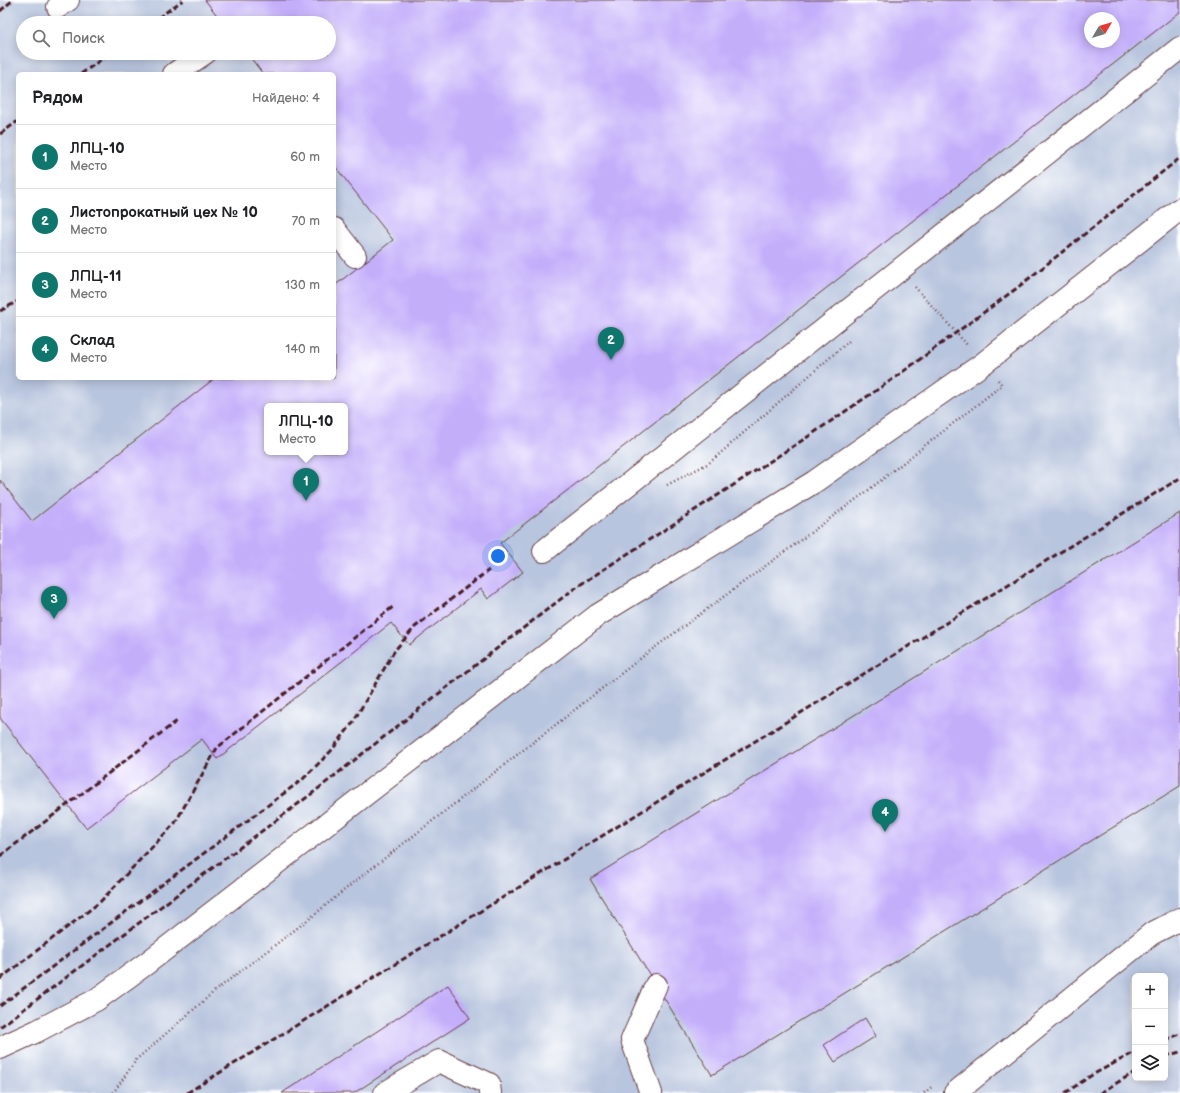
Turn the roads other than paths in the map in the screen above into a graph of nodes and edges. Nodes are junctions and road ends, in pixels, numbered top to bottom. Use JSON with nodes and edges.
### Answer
{"nodes":[{"id":1,"x":1180,"y":48,"type":"edge"},
{"id":2,"x":195,"y":60,"type":"edge"},
{"id":3,"x":177,"y":72,"type":"edge"},
{"id":4,"x":1180,"y":209,"type":"edge"},
{"id":5,"x":336,"y":232,"type":"edge"},
{"id":6,"x":355,"y":256,"type":"dead end"},
{"id":7,"x":544,"y":551,"type":"dead end"},
{"id":8,"x":1180,"y":919,"type":"edge"},
{"id":9,"x":656,"y":985,"type":"dead end"},
{"id":10,"x":0,"y":1048,"type":"edge"},
{"id":11,"x":385,"y":1093,"type":"edge"},
{"id":12,"x":490,"y":1093,"type":"edge"},
{"id":13,"x":652,"y":1093,"type":"edge"},
{"id":14,"x":955,"y":1093,"type":"edge"}],
"edges":[{"from":1,"to":7,"type":"lane"},
{"from":2,"to":3,"type":"lane"},
{"from":4,"to":10,"type":"lane"},
{"from":5,"to":6,"type":"lane"},
{"from":8,"to":14,"type":"lane"},
{"from":9,"to":13,"type":"lane"},
{"from":11,"to":12,"type":"lane"}]}
